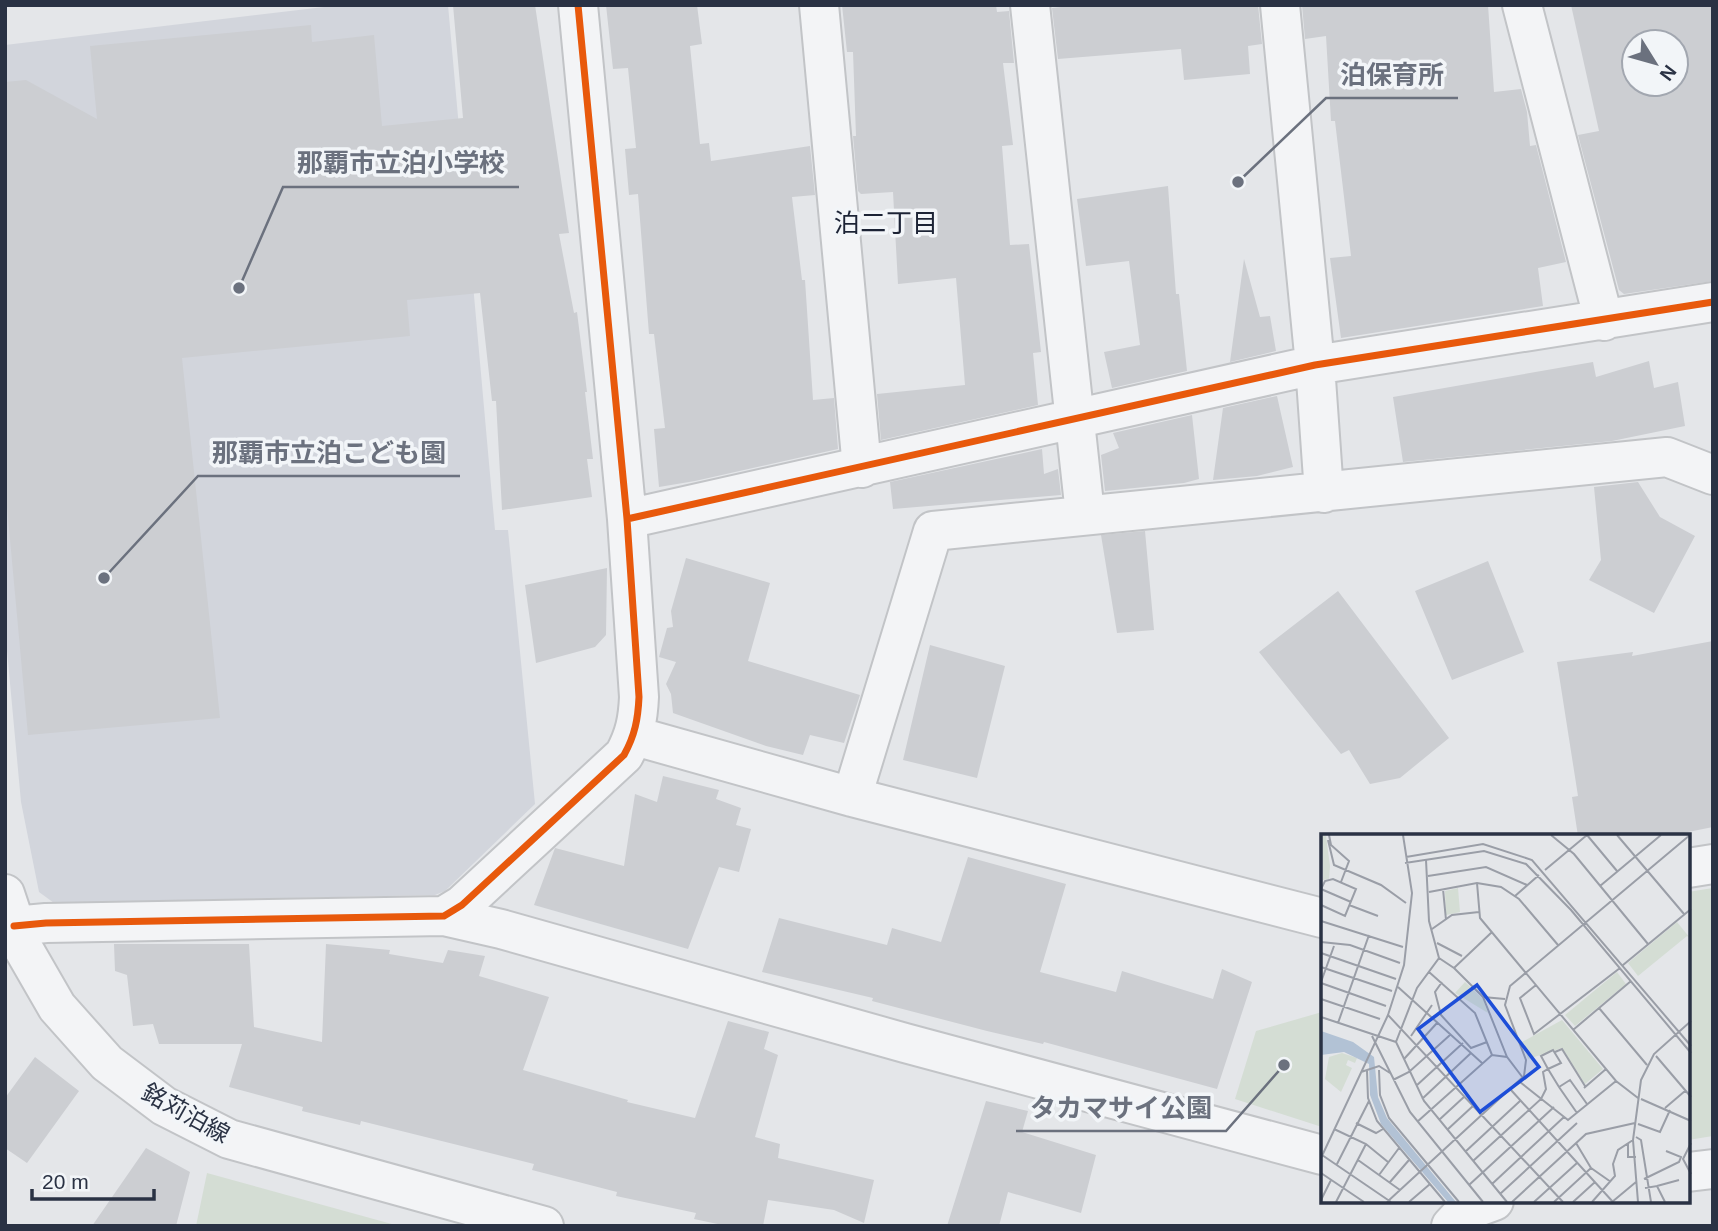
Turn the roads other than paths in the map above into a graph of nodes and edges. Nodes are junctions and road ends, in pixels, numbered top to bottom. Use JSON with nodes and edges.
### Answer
{"nodes":[{"id":1,"x":578,"y":5,"type":"edge"},
{"id":2,"x":818,"y":5,"type":"edge"},
{"id":3,"x":1030,"y":5,"type":"edge"},
{"id":4,"x":1280,"y":5,"type":"edge"},
{"id":5,"x":1521,"y":5,"type":"edge"},
{"id":6,"x":1713,"y":302,"type":"edge"},
{"id":7,"x":1604,"y":321,"type":"junction"},
{"id":8,"x":1315,"y":365,"type":"junction"},
{"id":9,"x":1074,"y":420,"type":"junction"},
{"id":10,"x":862,"y":468,"type":"junction"},
{"id":11,"x":1713,"y":475,"type":"edge"},
{"id":12,"x":1324,"y":493,"type":"junction"},
{"id":13,"x":1085,"y":514,"type":"junction"},
{"id":14,"x":627,"y":519,"type":"junction"},
{"id":15,"x":635,"y":736,"type":"junction"},
{"id":16,"x":852,"y":797,"type":"junction"},
{"id":17,"x":1713,"y":864,"type":"edge"},
{"id":18,"x":1690,"y":868,"type":"edge"},
{"id":19,"x":10,"y":910,"type":"edge"},
{"id":20,"x":444,"y":916,"type":"junction"},
{"id":21,"x":1321,"y":918,"type":"edge"},
{"id":22,"x":1321,"y":1155,"type":"edge"},
{"id":23,"x":1713,"y":1169,"type":"edge"},
{"id":24,"x":1690,"y":1172,"type":"edge"},
{"id":25,"x":1485,"y":1203,"type":"edge"},
{"id":26,"x":544,"y":1226,"type":"edge"},
{"id":27,"x":1451,"y":1226,"type":"edge"}],
"edges":[{"from":1,"to":14,"type":"street"},
{"from":2,"to":10,"type":"street"},
{"from":3,"to":9,"type":"street"},
{"from":4,"to":8,"type":"street"},
{"from":5,"to":7,"type":"street"},
{"from":6,"to":7,"type":"street"},
{"from":7,"to":8,"type":"street"},
{"from":8,"to":9,"type":"street"},
{"from":8,"to":12,"type":"street"},
{"from":9,"to":10,"type":"street"},
{"from":9,"to":13,"type":"street"},
{"from":10,"to":14,"type":"street"},
{"from":11,"to":12,"type":"street"},
{"from":12,"to":13,"type":"street"},
{"from":13,"to":16,"type":"street"},
{"from":14,"to":15,"type":"street"},
{"from":15,"to":16,"type":"street"},
{"from":15,"to":20,"type":"street"},
{"from":16,"to":21,"type":"street"},
{"from":17,"to":18,"type":"street"},
{"from":19,"to":20,"type":"street"},
{"from":19,"to":26,"type":"street","name":"銘苅泊線"},
{"from":20,"to":22,"type":"street"},
{"from":23,"to":24,"type":"street"},
{"from":25,"to":27,"type":"street"}]}
